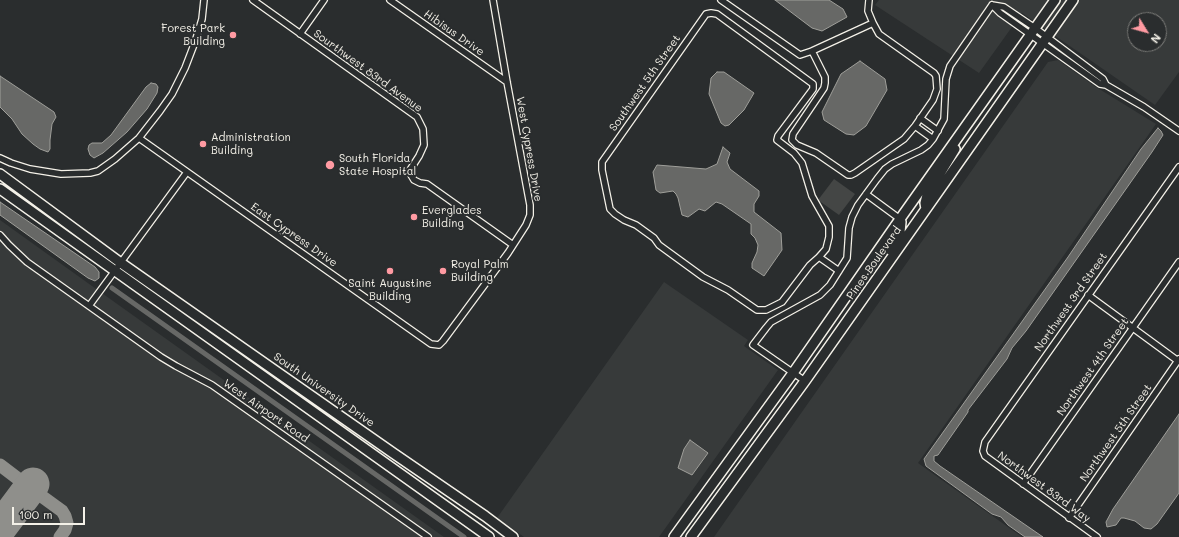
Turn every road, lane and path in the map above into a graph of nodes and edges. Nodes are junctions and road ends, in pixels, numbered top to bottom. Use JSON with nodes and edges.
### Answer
{"nodes":[{"id":1,"x":204,"y":0,"type":"edge"},
{"id":2,"x":252,"y":0,"type":"edge"},
{"id":3,"x":324,"y":0,"type":"edge"},
{"id":4,"x":390,"y":0,"type":"edge"},
{"id":5,"x":493,"y":0,"type":"edge"},
{"id":6,"x":721,"y":0,"type":"edge"},
{"id":7,"x":869,"y":0,"type":"edge"},
{"id":8,"x":1055,"y":0,"type":"edge"},
{"id":9,"x":1073,"y":0,"type":"edge"},
{"id":10,"x":873,"y":22,"type":"junction"},
{"id":11,"x":1033,"y":32,"type":"junction"},
{"id":12,"x":300,"y":34,"type":"junction"},
{"id":13,"x":1044,"y":40,"type":"junction"},
{"id":14,"x":812,"y":51,"type":"junction"},
{"id":15,"x":507,"y":82,"type":"junction"},
{"id":16,"x":920,"y":118,"type":"junction"},
{"id":17,"x":915,"y":126,"type":"junction"},
{"id":18,"x":938,"y":131,"type":"junction"},
{"id":19,"x":1179,"y":131,"type":"edge"},
{"id":20,"x":961,"y":133,"type":"junction"},
{"id":21,"x":139,"y":138,"type":"junction"},
{"id":22,"x":933,"y":139,"type":"junction"},
{"id":23,"x":0,"y":158,"type":"edge"},
{"id":24,"x":1179,"y":167,"type":"edge"},
{"id":25,"x":187,"y":172,"type":"junction"},
{"id":26,"x":0,"y":174,"type":"edge"},
{"id":27,"x":0,"y":189,"type":"edge"},
{"id":28,"x":866,"y":194,"type":"junction"},
{"id":29,"x":926,"y":209,"type":"junction"},
{"id":30,"x":900,"y":219,"type":"junction"},
{"id":31,"x":0,"y":235,"type":"edge"},
{"id":32,"x":513,"y":245,"type":"junction"},
{"id":33,"x":819,"y":257,"type":"junction"},
{"id":34,"x":1179,"y":262,"type":"edge"},
{"id":35,"x":122,"y":263,"type":"junction"},
{"id":36,"x":839,"y":271,"type":"junction"},
{"id":37,"x":115,"y":272,"type":"junction"},
{"id":38,"x":866,"y":295,"type":"junction"},
{"id":39,"x":1088,"y":295,"type":"junction"},
{"id":40,"x":89,"y":306,"type":"junction"},
{"id":41,"x":1133,"y":328,"type":"junction"},
{"id":42,"x":439,"y":345,"type":"joint"},
{"id":43,"x":1178,"y":360,"type":"edge"},
{"id":44,"x":793,"y":373,"type":"junction"},
{"id":45,"x":805,"y":381,"type":"junction"},
{"id":46,"x":741,"y":445,"type":"junction"},
{"id":47,"x":983,"y":451,"type":"joint"},
{"id":48,"x":1023,"y":484,"type":"junction"},
{"id":49,"x":703,"y":496,"type":"junction"},
{"id":50,"x":716,"y":502,"type":"junction"},
{"id":51,"x":1069,"y":518,"type":"junction"},
{"id":52,"x":702,"y":522,"type":"junction"},
{"id":53,"x":428,"y":537,"type":"edge"},
{"id":54,"x":489,"y":537,"type":"edge"},
{"id":55,"x":513,"y":537,"type":"edge"},
{"id":56,"x":674,"y":537,"type":"edge"},
{"id":57,"x":691,"y":537,"type":"edge"},
{"id":58,"x":1097,"y":537,"type":"edge"}],
"edges":[{"from":1,"to":21,"type":"street"},
{"from":2,"to":12,"type":"street","name":"Sourthwest 83rd Avenue"},
{"from":3,"to":12,"type":"street"},
{"from":4,"to":15,"type":"street","name":"Hibisus Drive"},
{"from":5,"to":15,"type":"street","name":"West Cypress Drive"},
{"from":6,"to":14,"type":"street"},
{"from":7,"to":10,"type":"street"},
{"from":8,"to":11,"type":"main road","name":"Pines Boulevard"},
{"from":9,"to":13,"type":"main road","name":"Pines Boulevard"},
{"from":10,"to":14,"type":"street"},
{"from":10,"to":16,"type":"street"},
{"from":11,"to":13,"type":"street"},
{"from":11,"to":18,"type":"street"},
{"from":11,"to":20,"type":"main road","name":"Pines Boulevard"},
{"from":12,"to":32,"type":"street","name":"Sourthwest 83rd Avenue"},
{"from":13,"to":19,"type":"street"},
{"from":13,"to":29,"type":"main road","name":"Pines Boulevard"},
{"from":14,"to":17,"type":"street"},
{"from":15,"to":32,"type":"street","name":"West Cypress Drive"},
{"from":16,"to":17,"type":"street"},
{"from":16,"to":18,"type":"street"},
{"from":17,"to":22,"type":"street"},
{"from":18,"to":22,"type":"street"},
{"from":20,"to":29,"type":"main road"},
{"from":20,"to":30,"type":"main road","name":"Pines Boulevard"},
{"from":21,"to":23,"type":"street"},
{"from":21,"to":25,"type":"street","name":"East Cypress Drive"},
{"from":22,"to":28,"type":"street"},
{"from":24,"to":39,"type":"street","name":"Northwest 3rd Street"},
{"from":25,"to":35,"type":"street"},
{"from":25,"to":42,"type":"street","name":"East Cypress Drive"},
{"from":26,"to":35,"type":"main road","name":"South University Drive"},
{"from":27,"to":37,"type":"main road"},
{"from":28,"to":30,"type":"street"},
{"from":28,"to":36,"type":"street"},
{"from":29,"to":38,"type":"main road","name":"Pines Boulevard"},
{"from":30,"to":38,"type":"main road"},
{"from":30,"to":44,"type":"main road","name":"Pines Boulevard"},
{"from":31,"to":40,"type":"street","name":"West Airport Road"},
{"from":32,"to":42,"type":"street","name":"West Cypress Drive"},
{"from":33,"to":33,"type":"street","name":"Southwest 5th Street"},
{"from":33,"to":36,"type":"street"},
{"from":34,"to":41,"type":"street","name":"Northwest 4th Street"},
{"from":35,"to":37,"type":"street"},
{"from":35,"to":55,"type":"main road","name":"South University Drive"},
{"from":36,"to":44,"type":"street"},
{"from":37,"to":40,"type":"street"},
{"from":37,"to":54,"type":"main road"},
{"from":38,"to":45,"type":"main road","name":"Pines Boulevard"},
{"from":39,"to":41,"type":"street"},
{"from":39,"to":47,"type":"street","name":"Northwest 3rd Street"},
{"from":40,"to":53,"type":"street","name":"West Airport Road"},
{"from":41,"to":43,"type":"street"},
{"from":41,"to":48,"type":"street","name":"Northwest 4th Street"},
{"from":43,"to":51,"type":"street","name":"Northwest 5th Street"},
{"from":44,"to":45,"type":"street"},
{"from":44,"to":46,"type":"main road","name":"Pines Boulevard"},
{"from":45,"to":50,"type":"main road","name":"Pines Boulevard"},
{"from":46,"to":49,"type":"main road","name":"Pines Boulevard"},
{"from":46,"to":50,"type":"main road"},
{"from":47,"to":48,"type":"street","name":"Northwest 83rd Way"},
{"from":48,"to":51,"type":"street","name":"Northwest 83rd Way"},
{"from":49,"to":52,"type":"main road"},
{"from":49,"to":56,"type":"main road","name":"Pines Boulevard"},
{"from":50,"to":52,"type":"main road","name":"Pines Boulevard"},
{"from":51,"to":58,"type":"street","name":"Northwest 83rd Way"},
{"from":52,"to":57,"type":"main road","name":"Pines Boulevard"}]}
